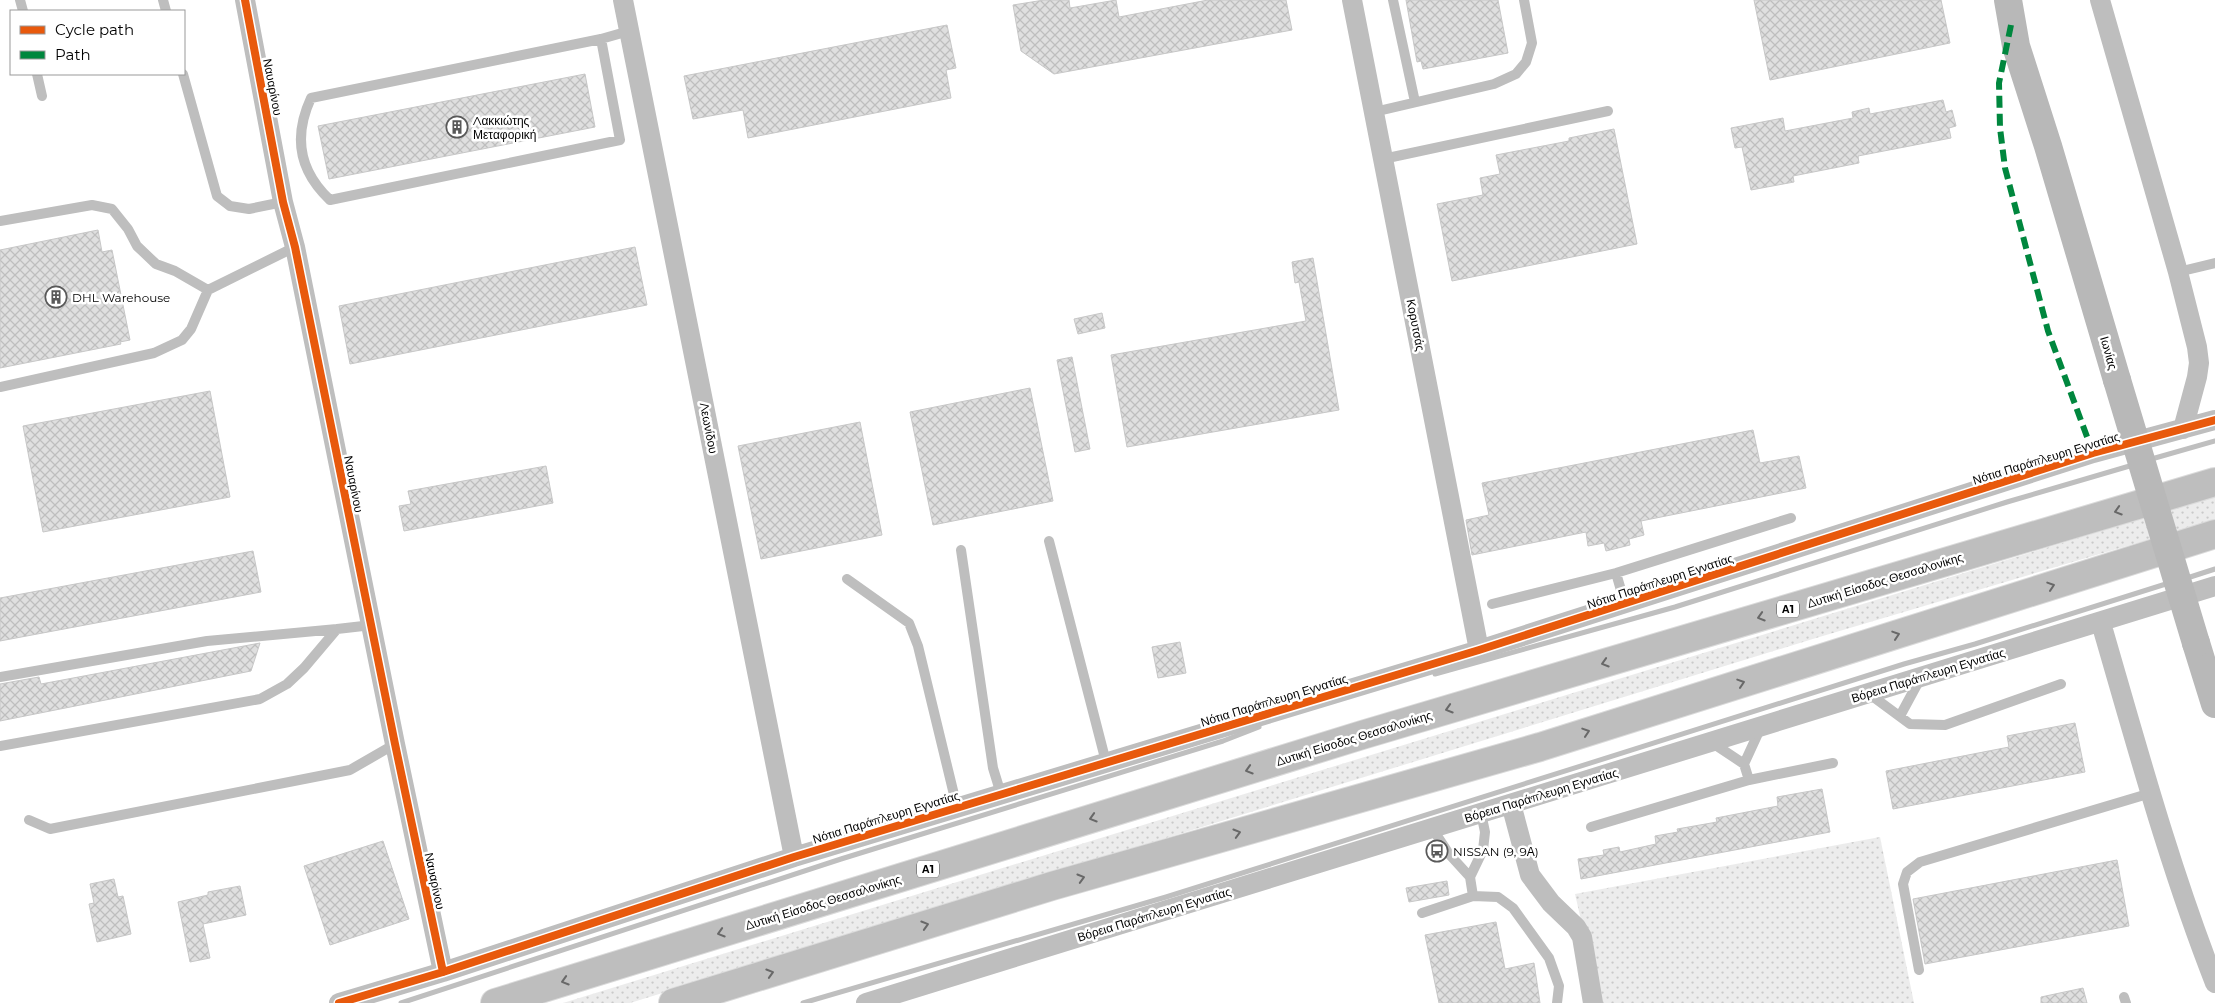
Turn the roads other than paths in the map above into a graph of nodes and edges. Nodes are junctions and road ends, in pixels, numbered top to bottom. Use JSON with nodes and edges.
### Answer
{"nodes":[{"id":1,"x":245,"y":0,"type":"edge"},
{"id":2,"x":623,"y":0,"type":"edge"},
{"id":3,"x":1352,"y":0,"type":"edge"},
{"id":4,"x":1393,"y":0,"type":"edge"},
{"id":5,"x":1524,"y":0,"type":"edge"},
{"id":6,"x":2008,"y":0,"type":"edge"},
{"id":7,"x":2100,"y":0,"type":"edge"},
{"id":8,"x":629,"y":31,"type":"junction"},
{"id":9,"x":601,"y":39,"type":"junction"},
{"id":10,"x":37,"y":75,"type":"edge"},
{"id":11,"x":184,"y":75,"type":"edge"},
{"id":12,"x":42,"y":96,"type":"dead end"},
{"id":13,"x":1415,"y":102,"type":"junction"},
{"id":14,"x":1608,"y":111,"type":"dead end"},
{"id":15,"x":1374,"y":112,"type":"junction"},
{"id":16,"x":1383,"y":160,"type":"junction"},
{"id":17,"x":283,"y":202,"type":"junction"},
{"id":18,"x":0,"y":221,"type":"edge"},
{"id":19,"x":295,"y":248,"type":"junction"},
{"id":20,"x":2215,"y":263,"type":"edge"},
{"id":21,"x":2178,"y":272,"type":"junction"},
{"id":22,"x":208,"y":290,"type":"junction"},
{"id":23,"x":0,"y":387,"type":"edge"},
{"id":24,"x":2215,"y":420,"type":"edge"},
{"id":25,"x":2183,"y":429,"type":"junction"},
{"id":26,"x":2215,"y":482,"type":"edge"},
{"id":27,"x":1791,"y":518,"type":"dead end"},
{"id":28,"x":2215,"y":534,"type":"edge"},
{"id":29,"x":1049,"y":542,"type":"dead end"},
{"id":30,"x":961,"y":550,"type":"dead end"},
{"id":31,"x":1616,"y":573,"type":"junction"},
{"id":32,"x":847,"y":579,"type":"dead end"},
{"id":33,"x":2215,"y":586,"type":"edge"},
{"id":34,"x":1492,"y":604,"type":"dead end"},
{"id":35,"x":1625,"y":604,"type":"junction"},
{"id":36,"x":2100,"y":623,"type":"junction"},
{"id":37,"x":372,"y":625,"type":"junction"},
{"id":38,"x":337,"y":629,"type":"junction"},
{"id":39,"x":1479,"y":650,"type":"junction"},
{"id":40,"x":0,"y":677,"type":"edge"},
{"id":41,"x":1920,"y":678,"type":"junction"},
{"id":42,"x":2061,"y":684,"type":"dead end"},
{"id":43,"x":1868,"y":693,"type":"junction"},
{"id":44,"x":2215,"y":704,"type":"edge"},
{"id":45,"x":1900,"y":716,"type":"junction"},
{"id":46,"x":1761,"y":726,"type":"junction"},
{"id":47,"x":1711,"y":742,"type":"junction"},
{"id":48,"x":395,"y":744,"type":"junction"},
{"id":49,"x":0,"y":746,"type":"edge"},
{"id":50,"x":1106,"y":762,"type":"junction"},
{"id":51,"x":1833,"y":763,"type":"dead end"},
{"id":52,"x":1744,"y":764,"type":"junction"},
{"id":53,"x":1750,"y":780,"type":"junction"},
{"id":54,"x":2151,"y":793,"type":"junction"},
{"id":55,"x":1001,"y":794,"type":"junction"},
{"id":56,"x":1511,"y":804,"type":"junction"},
{"id":57,"x":957,"y":807,"type":"junction"},
{"id":58,"x":1481,"y":813,"type":"junction"},
{"id":59,"x":29,"y":820,"type":"dead end"},
{"id":60,"x":1591,"y":827,"type":"dead end"},
{"id":61,"x":1432,"y":828,"type":"junction"},
{"id":62,"x":794,"y":856,"type":"junction"},
{"id":63,"x":1470,"y":877,"type":"junction"},
{"id":64,"x":1473,"y":896,"type":"junction"},
{"id":65,"x":1422,"y":913,"type":"dead end"},
{"id":66,"x":1919,"y":970,"type":"dead end"},
{"id":67,"x":444,"y":972,"type":"junction"},
{"id":68,"x":2215,"y":983,"type":"edge"},
{"id":69,"x":339,"y":1003,"type":"edge"},
{"id":70,"x":494,"y":1003,"type":"edge"},
{"id":71,"x":673,"y":1003,"type":"edge"},
{"id":72,"x":866,"y":1003,"type":"edge"},
{"id":73,"x":1557,"y":1003,"type":"edge"},
{"id":74,"x":1593,"y":1003,"type":"edge"}],
"edges":[{"from":1,"to":17,"type":"street","name":"Ναυαρίνου"},
{"from":2,"to":8,"type":"street","name":"Λεωνίδου"},
{"from":3,"to":15,"type":"street","name":"Κορυτσάς"},
{"from":4,"to":13,"type":"lane"},
{"from":5,"to":13,"type":"lane"},
{"from":6,"to":44,"type":"street","name":"Ιωνίας","bridge":true},
{"from":7,"to":21,"type":"street"},
{"from":8,"to":9,"type":"lane"},
{"from":8,"to":62,"type":"street","name":"Λεωνίδου"},
{"from":9,"to":9,"type":"lane"},
{"from":10,"to":12,"type":"lane"},
{"from":11,"to":17,"type":"lane"},
{"from":13,"to":15,"type":"lane"},
{"from":14,"to":16,"type":"lane"},
{"from":15,"to":16,"type":"street","name":"Κορυτσάς"},
{"from":16,"to":39,"type":"street","name":"Κορυτσάς"},
{"from":17,"to":19,"type":"street","name":"Ναυαρίνου"},
{"from":18,"to":22,"type":"lane"},
{"from":19,"to":22,"type":"lane"},
{"from":19,"to":37,"type":"street","name":"Ναυαρίνου"},
{"from":20,"to":21,"type":"lane"},
{"from":21,"to":25,"type":"street"},
{"from":22,"to":23,"type":"lane"},
{"from":24,"to":25,"type":"street","name":"Νότια Παράπλευρη Εγνατίας"},
{"from":25,"to":35,"type":"street","name":"Νότια Παράπλευρη Εγνατίας"},
{"from":26,"to":70,"type":"highway","name":"Δυτική Είσοδος Θεσσαλονίκης","number":"Α1","one_way":true},
{"from":27,"to":31,"type":"lane"},
{"from":71,"to":28,"type":"highway","one_way":true},
{"from":29,"to":50,"type":"lane"},
{"from":30,"to":55,"type":"lane"},
{"from":31,"to":34,"type":"lane"},
{"from":31,"to":35,"type":"lane"},
{"from":32,"to":57,"type":"lane"},
{"from":33,"to":36,"type":"street","name":"Βόρεια Παράπλευρη Εγνατίας"},
{"from":35,"to":39,"type":"street","name":"Νότια Παράπλευρη Εγνατίας"},
{"from":36,"to":41,"type":"street","name":"Βόρεια Παράπλευρη Εγνατίας"},
{"from":36,"to":54,"type":"street"},
{"from":37,"to":38,"type":"lane"},
{"from":37,"to":48,"type":"street","name":"Ναυαρίνου"},
{"from":38,"to":40,"type":"lane"},
{"from":38,"to":49,"type":"lane"},
{"from":39,"to":50,"type":"street","name":"Νότια Παράπλευρη Εγνατίας"},
{"from":41,"to":43,"type":"street","name":"Βόρεια Παράπλευρη Εγνατίας"},
{"from":41,"to":45,"type":"lane"},
{"from":42,"to":45,"type":"lane"},
{"from":43,"to":45,"type":"lane"},
{"from":43,"to":46,"type":"street","name":"Βόρεια Παράπλευρη Εγνατίας"},
{"from":46,"to":47,"type":"street","name":"Βόρεια Παράπλευρη Εγνατίας"},
{"from":46,"to":52,"type":"lane"},
{"from":47,"to":52,"type":"lane"},
{"from":47,"to":56,"type":"street","name":"Βόρεια Παράπλευρη Εγνατίας"},
{"from":48,"to":59,"type":"lane"},
{"from":48,"to":67,"type":"street","name":"Ναυαρίνου"},
{"from":50,"to":55,"type":"street","name":"Νότια Παράπλευρη Εγνατίας"},
{"from":51,"to":53,"type":"lane"},
{"from":52,"to":53,"type":"lane"},
{"from":53,"to":60,"type":"lane"},
{"from":54,"to":66,"type":"lane"},
{"from":54,"to":68,"type":"street"},
{"from":55,"to":57,"type":"street","name":"Νότια Παράπλευρη Εγνατίας"},
{"from":56,"to":58,"type":"street","name":"Βόρεια Παράπλευρη Εγνατίας"},
{"from":56,"to":74,"type":"street"},
{"from":57,"to":62,"type":"street","name":"Νότια Παράπλευρη Εγνατίας"},
{"from":58,"to":61,"type":"street","name":"Βόρεια Παράπλευρη Εγνατίας"},
{"from":58,"to":63,"type":"lane"},
{"from":61,"to":63,"type":"lane"},
{"from":61,"to":72,"type":"street","name":"Βόρεια Παράπλευρη Εγνατίας"},
{"from":62,"to":67,"type":"street","name":"Νότια Παράπλευρη Εγνατίας"},
{"from":63,"to":64,"type":"lane"},
{"from":64,"to":65,"type":"lane"},
{"from":64,"to":73,"type":"lane"},
{"from":67,"to":69,"type":"street","name":"Νότια Παράπλευρη Εγνατίας"}]}
